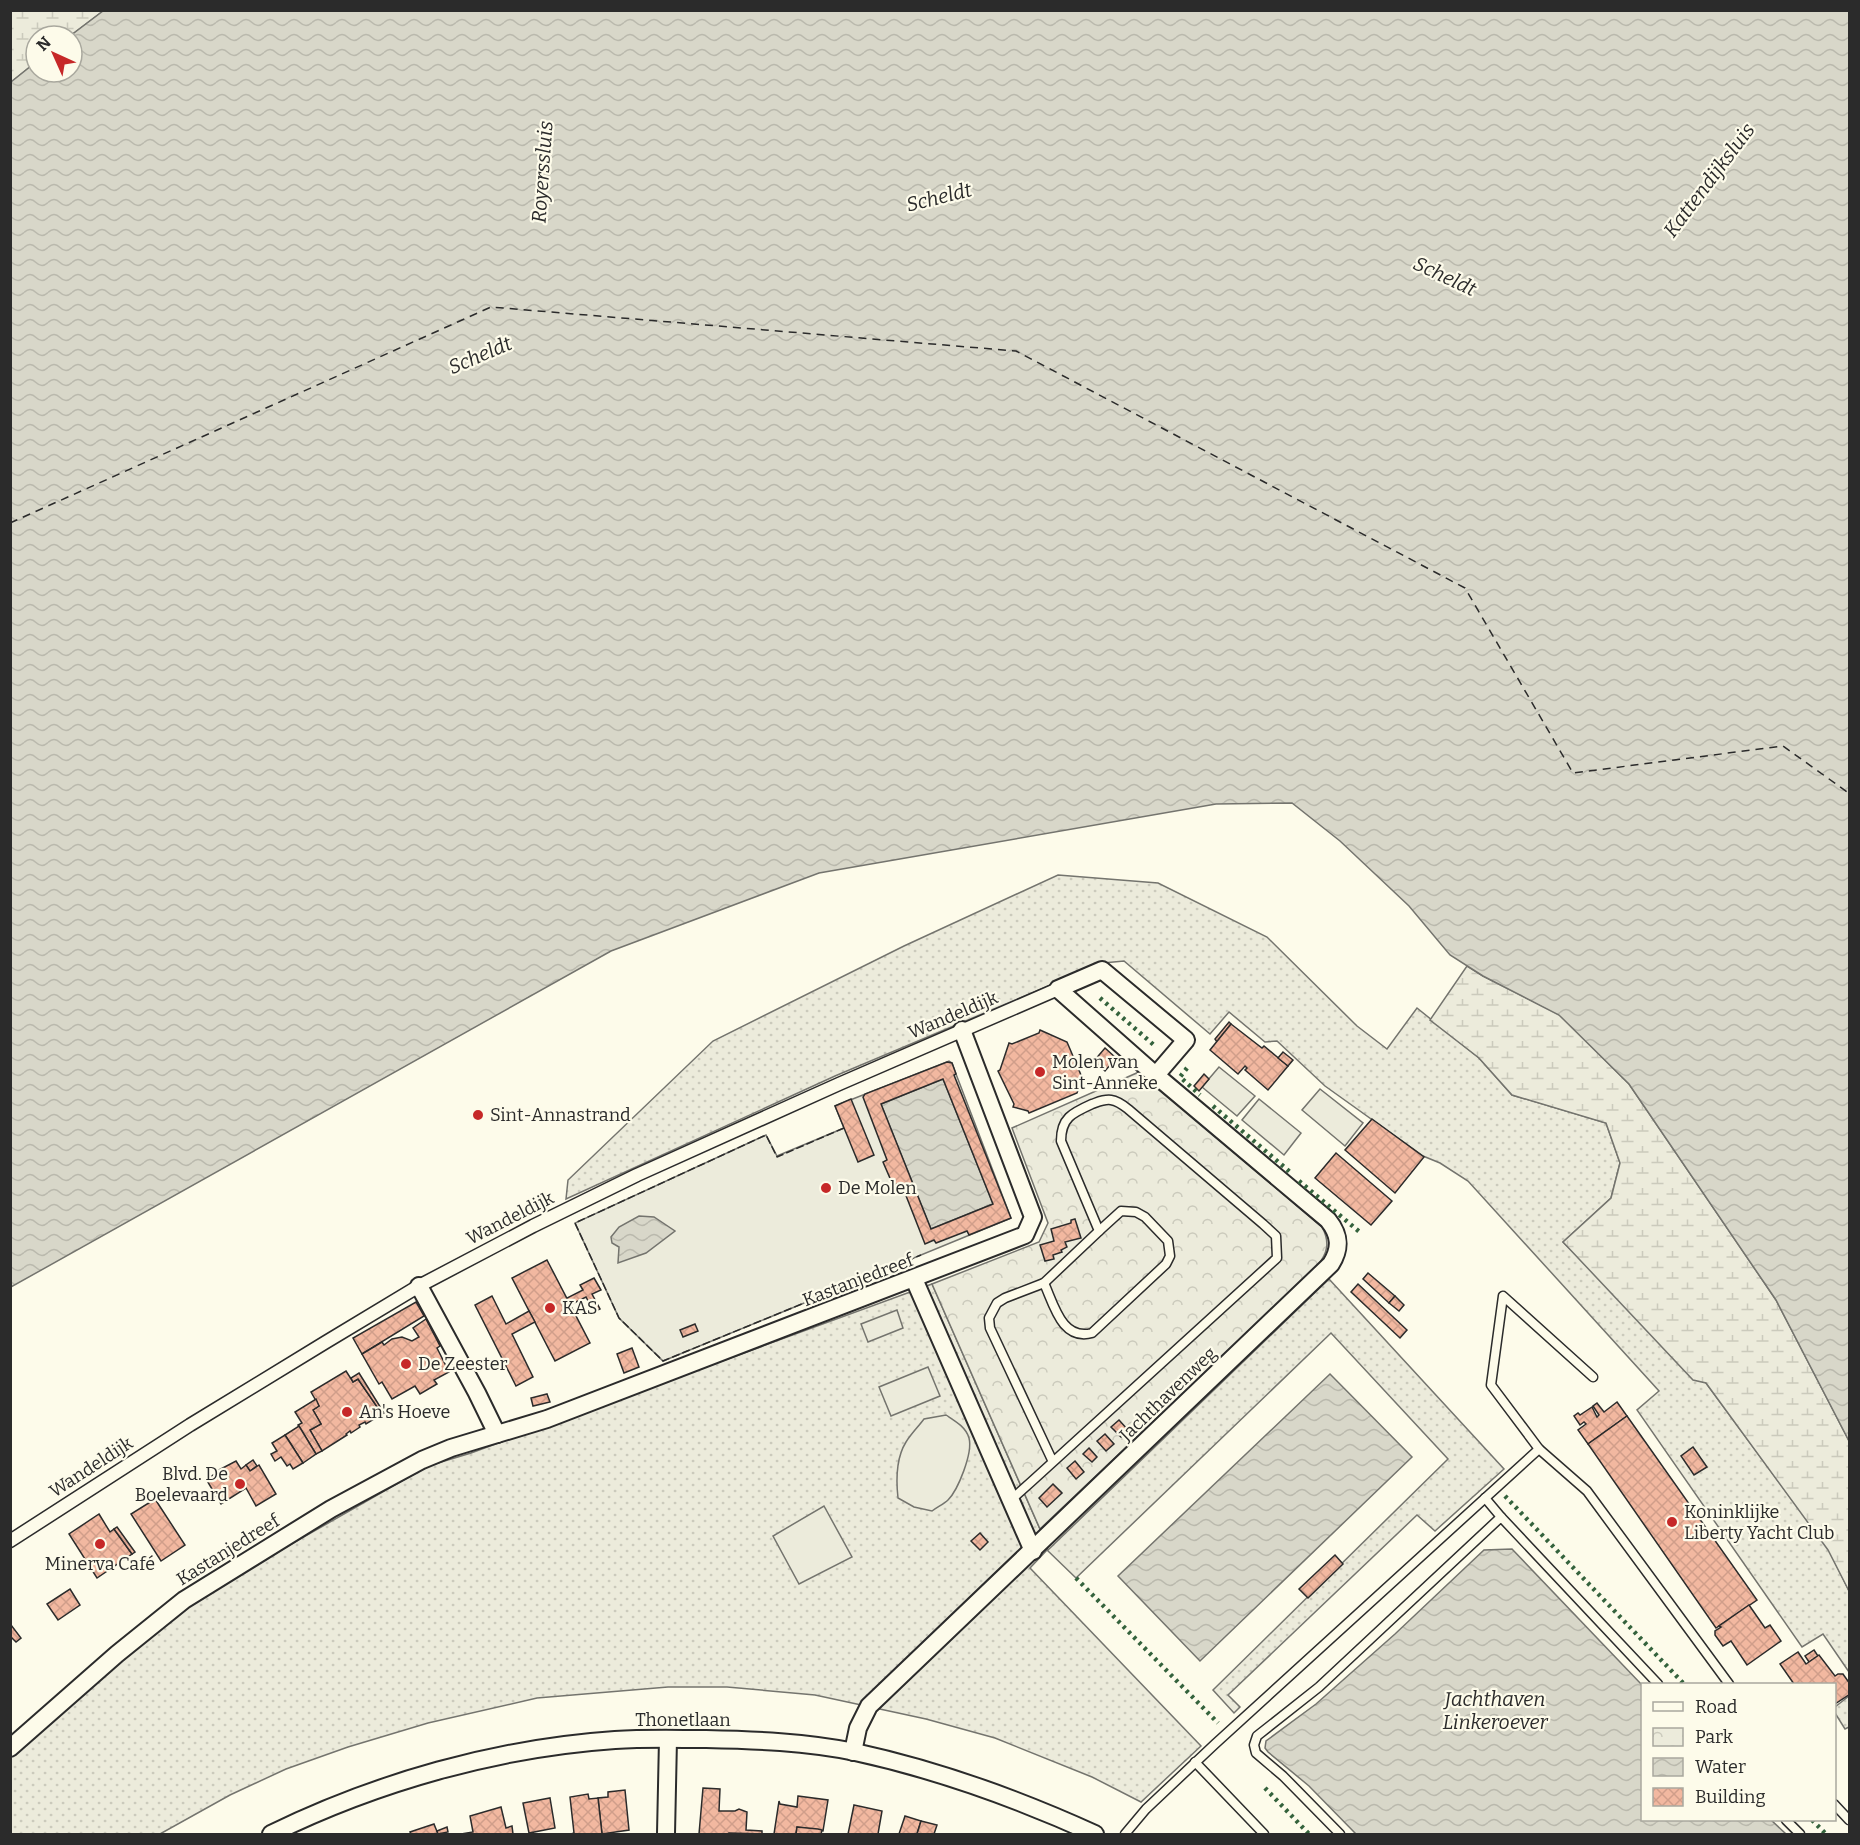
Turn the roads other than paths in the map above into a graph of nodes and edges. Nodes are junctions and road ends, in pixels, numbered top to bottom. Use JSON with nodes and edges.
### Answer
{"nodes":[{"id":1,"x":1058,"y":989,"type":"junction"},
{"id":2,"x":962,"y":1030,"type":"junction"},
{"id":3,"x":1156,"y":1075,"type":"junction"},
{"id":4,"x":1099,"y":1231,"type":"junction"},
{"id":5,"x":914,"y":1279,"type":"junction"},
{"id":6,"x":1044,"y":1283,"type":"junction"},
{"id":7,"x":419,"y":1286,"type":"junction"},
{"id":8,"x":1593,"y":1377,"type":"dead end"},
{"id":9,"x":497,"y":1434,"type":"junction"},
{"id":10,"x":1539,"y":1449,"type":"junction"},
{"id":11,"x":1053,"y":1462,"type":"junction"},
{"id":12,"x":1485,"y":1498,"type":"junction"},
{"id":13,"x":1012,"y":1499,"type":"junction"},
{"id":14,"x":1501,"y":1517,"type":"junction"},
{"id":15,"x":10,"y":1541,"type":"edge"},
{"id":16,"x":1033,"y":1551,"type":"junction"},
{"id":17,"x":1658,"y":1683,"type":"edge"},
{"id":18,"x":1728,"y":1683,"type":"edge"},
{"id":19,"x":668,"y":1739,"type":"junction"},
{"id":20,"x":10,"y":1748,"type":"edge"},
{"id":21,"x":853,"y":1752,"type":"junction"},
{"id":22,"x":1195,"y":1762,"type":"junction"},
{"id":23,"x":1836,"y":1806,"type":"edge"},
{"id":24,"x":1850,"y":1820,"type":"edge"},
{"id":25,"x":1787,"y":1821,"type":"edge"},
{"id":26,"x":271,"y":1834,"type":"edge"},
{"id":27,"x":666,"y":1834,"type":"edge"},
{"id":28,"x":1095,"y":1834,"type":"edge"},
{"id":29,"x":1125,"y":1834,"type":"edge"},
{"id":30,"x":1264,"y":1834,"type":"edge"},
{"id":31,"x":1340,"y":1834,"type":"edge"},
{"id":32,"x":1800,"y":1834,"type":"edge"}],
"edges":[{"from":1,"to":2,"type":"street","name":"Wandeldijk"},
{"from":1,"to":3,"type":"street","name":"Jachthavenweg"},
{"from":1,"to":3,"type":"street"},
{"from":2,"to":5,"type":"street","name":"Kastanjedreef"},
{"from":2,"to":7,"type":"street","name":"Wandeldijk"},
{"from":3,"to":16,"type":"street","name":"Jachthavenweg"},
{"from":4,"to":6,"type":"lane"},
{"from":4,"to":6,"type":"lane"},
{"from":4,"to":11,"type":"lane"},
{"from":5,"to":9,"type":"street","name":"Kastanjedreef"},
{"from":5,"to":13,"type":"street"},
{"from":6,"to":11,"type":"lane"},
{"from":7,"to":9,"type":"street"},
{"from":7,"to":15,"type":"street","name":"Wandeldijk"},
{"from":8,"to":10,"type":"lane"},
{"from":9,"to":20,"type":"street","name":"Kastanjedreef"},
{"from":10,"to":12,"type":"lane"},
{"from":10,"to":18,"type":"lane"},
{"from":11,"to":13,"type":"lane"},
{"from":12,"to":14,"type":"lane"},
{"from":12,"to":22,"type":"lane"},
{"from":13,"to":16,"type":"street"},
{"from":14,"to":17,"type":"lane"},
{"from":14,"to":31,"type":"lane"},
{"from":16,"to":21,"type":"street","name":"Jachthavenweg"},
{"from":19,"to":21,"type":"street","name":"Thonetlaan"},
{"from":19,"to":26,"type":"street","name":"Thonetlaan"},
{"from":19,"to":27,"type":"street"},
{"from":21,"to":28,"type":"street","name":"Thonetlaan"},
{"from":22,"to":29,"type":"lane"},
{"from":22,"to":30,"type":"lane"},
{"from":23,"to":24,"type":"lane"},
{"from":25,"to":32,"type":"lane"}]}
